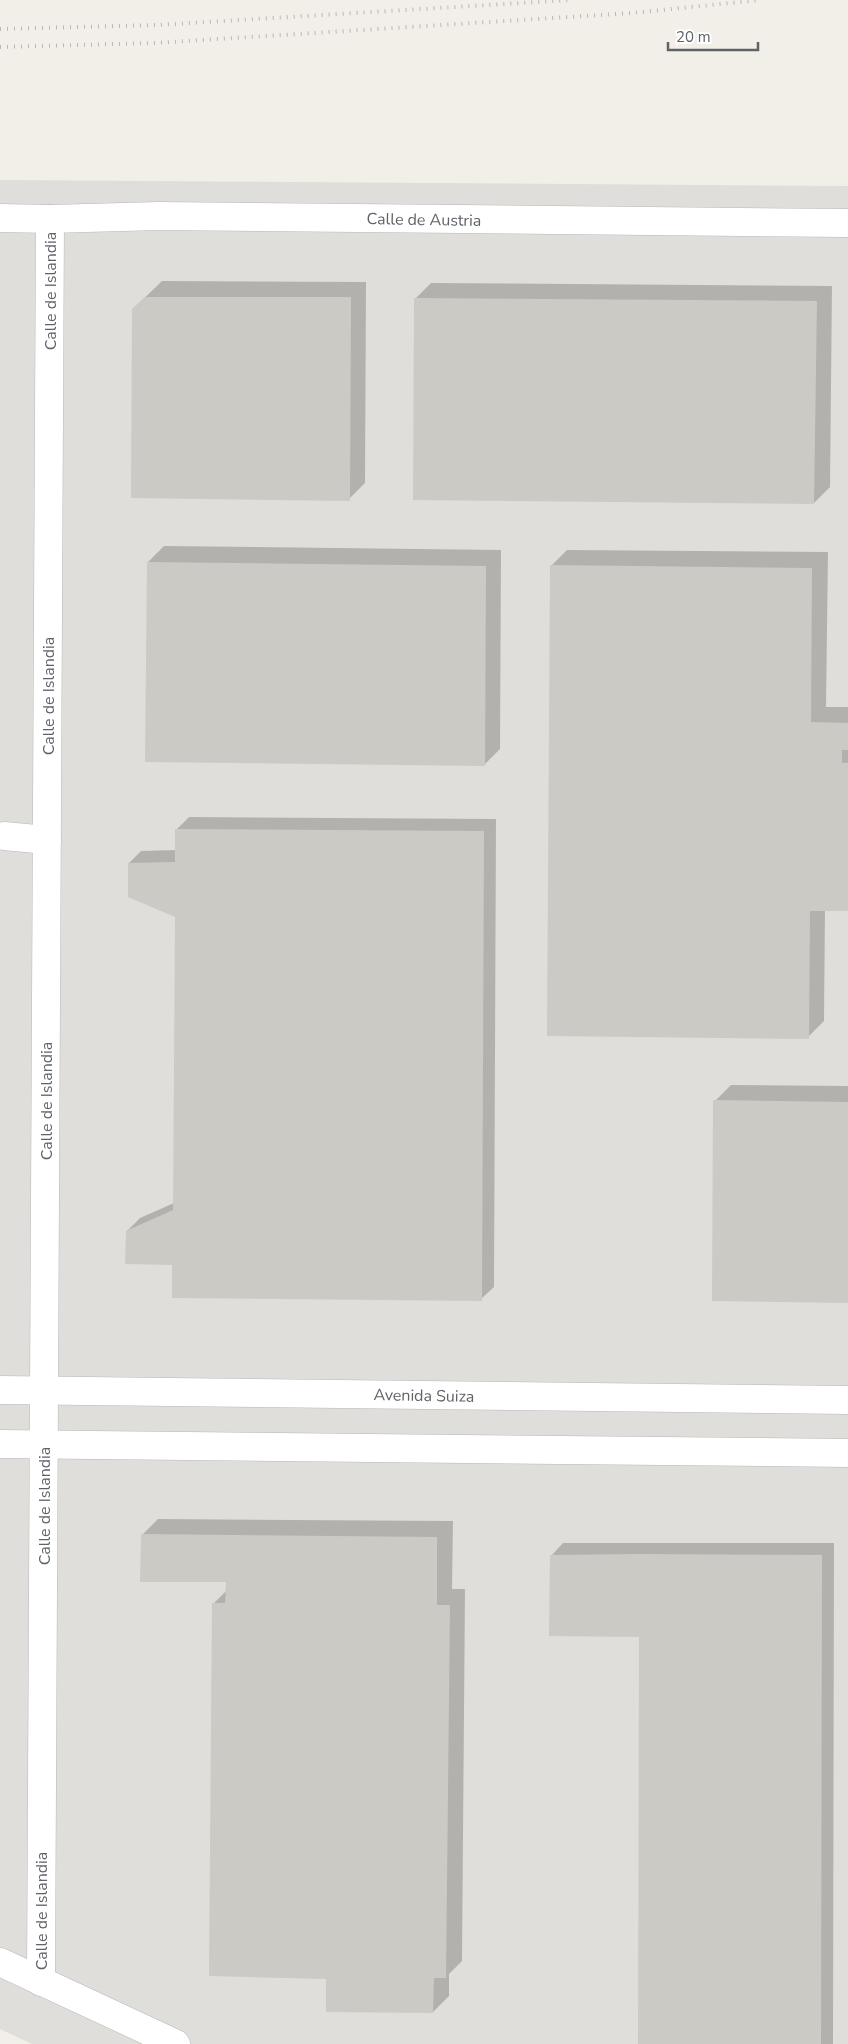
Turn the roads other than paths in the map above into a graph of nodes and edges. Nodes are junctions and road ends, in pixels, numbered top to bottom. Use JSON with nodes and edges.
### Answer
{"nodes":[{"id":1,"x":0,"y":218,"type":"edge"},
{"id":2,"x":50,"y":219,"type":"junction"},
{"id":3,"x":848,"y":223,"type":"edge"},
{"id":4,"x":4,"y":836,"type":"dead end"},
{"id":5,"x":47,"y":840,"type":"junction"},
{"id":6,"x":0,"y":1390,"type":"edge"},
{"id":7,"x":44,"y":1390,"type":"junction"},
{"id":8,"x":848,"y":1400,"type":"edge"},
{"id":9,"x":0,"y":1444,"type":"edge"},
{"id":10,"x":44,"y":1444,"type":"junction"},
{"id":11,"x":848,"y":1453,"type":"edge"},
{"id":12,"x":0,"y":1962,"type":"edge"},
{"id":13,"x":41,"y":1982,"type":"junction"},
{"id":14,"x":176,"y":2044,"type":"edge"}],
"edges":[{"from":1,"to":2,"type":"street","name":"Calle de Austria"},
{"from":2,"to":3,"type":"street","name":"Calle de Austria"},
{"from":2,"to":5,"type":"street","name":"Calle de Islandia"},
{"from":4,"to":5,"type":"street"},
{"from":5,"to":7,"type":"street","name":"Calle de Islandia"},
{"from":6,"to":7,"type":"street","name":"Avenida Suiza"},
{"from":7,"to":8,"type":"street","name":"Avenida Suiza"},
{"from":7,"to":10,"type":"street","name":"Calle de Islandia"},
{"from":9,"to":10,"type":"street"},
{"from":10,"to":11,"type":"street"},
{"from":10,"to":13,"type":"street","name":"Calle de Islandia"},
{"from":12,"to":13,"type":"street"},
{"from":13,"to":14,"type":"street"}]}
